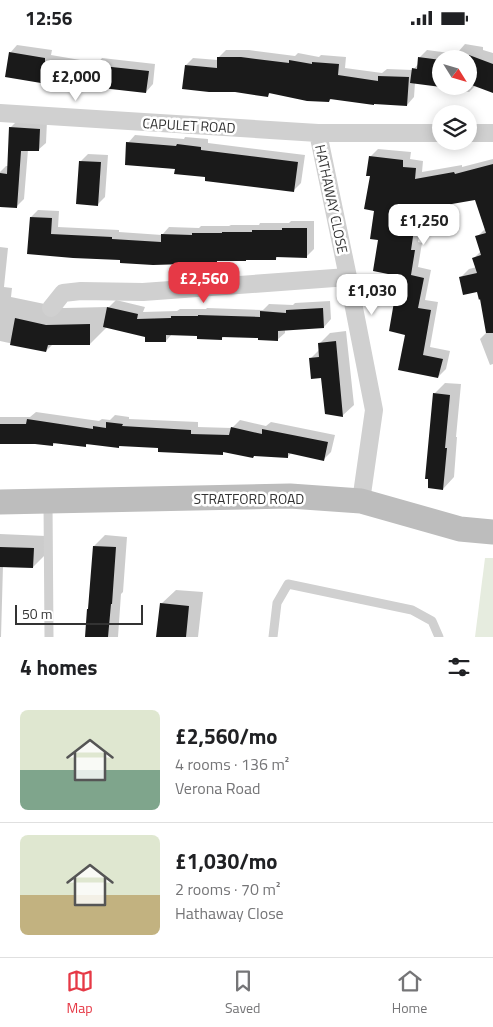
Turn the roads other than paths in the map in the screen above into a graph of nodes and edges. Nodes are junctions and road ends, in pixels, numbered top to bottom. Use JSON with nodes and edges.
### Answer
{"nodes":[{"id":1,"x":0,"y":113,"type":"edge"},
{"id":2,"x":318,"y":133,"type":"junction"},
{"id":3,"x":432,"y":133,"type":"edge"},
{"id":4,"x":477,"y":133,"type":"edge"},
{"id":5,"x":493,"y":133,"type":"edge"},
{"id":6,"x":348,"y":277,"type":"junction"},
{"id":7,"x":51,"y":308,"type":"dead end"},
{"id":8,"x":0,"y":501,"type":"edge"},
{"id":9,"x":48,"y":501,"type":"junction"},
{"id":10,"x":360,"y":501,"type":"junction"},
{"id":11,"x":493,"y":532,"type":"edge"},
{"id":12,"x":49,"y":637,"type":"edge"},
{"id":13,"x":273,"y":637,"type":"edge"},
{"id":14,"x":439,"y":637,"type":"edge"}],
"edges":[{"from":1,"to":2,"type":"street","name":"CAPULET ROAD"},
{"from":2,"to":3,"type":"street","name":"CAPULET ROAD"},
{"from":2,"to":6,"type":"street","name":"HATHAWAY CLOSE"},
{"from":4,"to":5,"type":"street"},
{"from":6,"to":7,"type":"street"},
{"from":6,"to":10,"type":"street","name":"HATHAWAY CLOSE"},
{"from":8,"to":9,"type":"street","name":"STRATFORD ROAD"},
{"from":9,"to":10,"type":"street","name":"STRATFORD ROAD"},
{"from":9,"to":12,"type":"lane"},
{"from":10,"to":11,"type":"street","name":"STRATFORD ROAD"},
{"from":13,"to":14,"type":"lane"}]}
